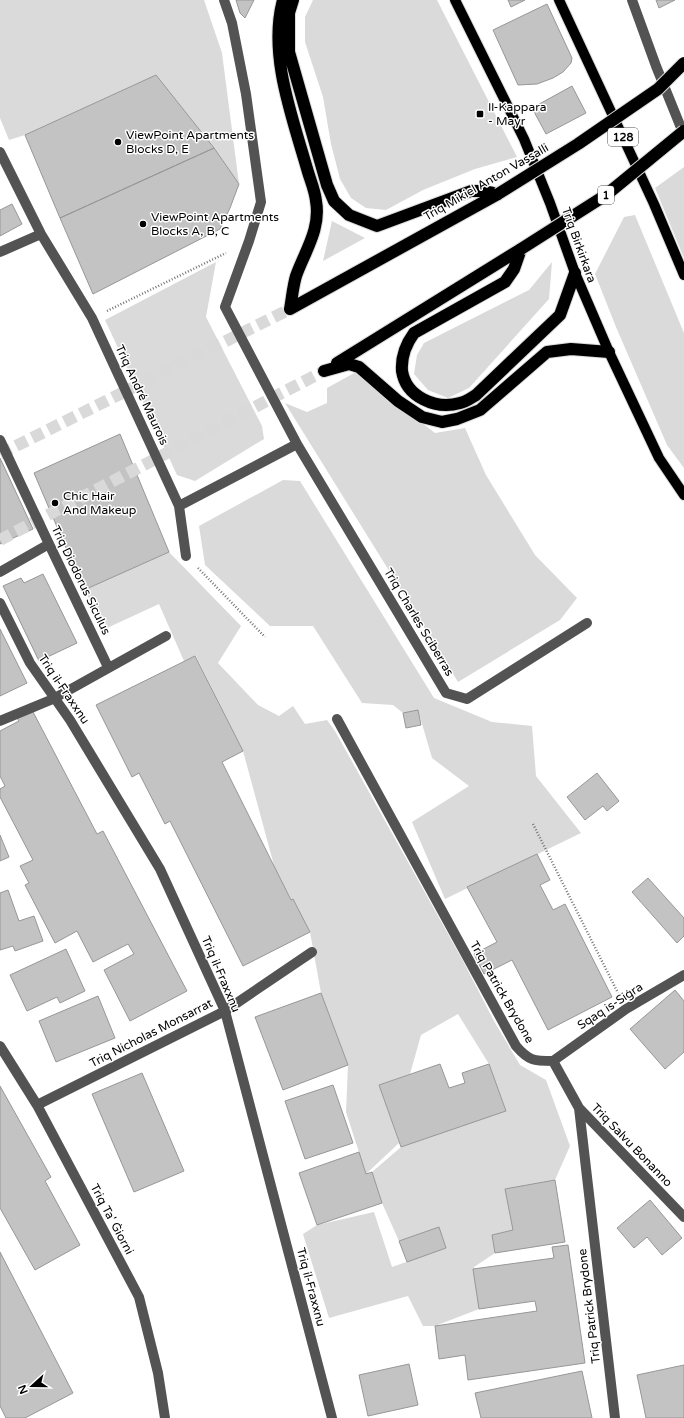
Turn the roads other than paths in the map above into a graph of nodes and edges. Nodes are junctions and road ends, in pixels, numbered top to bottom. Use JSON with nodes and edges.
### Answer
{"nodes":[{"id":1,"x":224,"y":0,"type":"edge"},
{"id":2,"x":283,"y":0,"type":"edge"},
{"id":3,"x":293,"y":0,"type":"edge"},
{"id":4,"x":455,"y":0,"type":"edge"},
{"id":5,"x":559,"y":0,"type":"edge"},
{"id":6,"x":632,"y":0,"type":"edge"},
{"id":7,"x":684,"y":63,"type":"edge"},
{"id":8,"x":684,"y":131,"type":"edge"},
{"id":9,"x":684,"y":135,"type":"edge"},
{"id":10,"x":0,"y":152,"type":"edge"},
{"id":11,"x":498,"y":194,"type":"junction"},
{"id":12,"x":41,"y":234,"type":"junction"},
{"id":13,"x":521,"y":249,"type":"junction"},
{"id":14,"x":0,"y":252,"type":"edge"},
{"id":15,"x":575,"y":273,"type":"junction"},
{"id":16,"x":684,"y":275,"type":"edge"},
{"id":17,"x":609,"y":352,"type":"junction"},
{"id":18,"x":0,"y":440,"type":"edge"},
{"id":19,"x":297,"y":444,"type":"junction"},
{"id":20,"x":684,"y":495,"type":"edge"},
{"id":21,"x":179,"y":506,"type":"junction"},
{"id":22,"x":48,"y":544,"type":"junction"},
{"id":23,"x":186,"y":556,"type":"road end"},
{"id":24,"x":0,"y":572,"type":"edge"},
{"id":25,"x":0,"y":603,"type":"edge"},
{"id":26,"x":587,"y":623,"type":"dead end"},
{"id":27,"x":166,"y":636,"type":"dead end"},
{"id":28,"x":108,"y":667,"type":"junction"},
{"id":29,"x":53,"y":698,"type":"junction"},
{"id":30,"x":337,"y":719,"type":"dead end"},
{"id":31,"x":0,"y":721,"type":"edge"},
{"id":32,"x":312,"y":952,"type":"dead end"},
{"id":33,"x":684,"y":976,"type":"edge"},
{"id":34,"x":225,"y":1010,"type":"junction"},
{"id":35,"x":0,"y":1046,"type":"edge"},
{"id":36,"x":553,"y":1061,"type":"junction"},
{"id":37,"x":37,"y":1105,"type":"junction"},
{"id":38,"x":579,"y":1108,"type":"junction"},
{"id":39,"x":684,"y":1217,"type":"edge"},
{"id":40,"x":165,"y":1418,"type":"edge"},
{"id":41,"x":332,"y":1418,"type":"edge"},
{"id":42,"x":615,"y":1418,"type":"edge"}],
"edges":[{"from":1,"to":19,"type":"street","name":"Triq Charles Sciberras"},
{"from":2,"to":11,"type":"highway","name":"Triq Mikiel Anton Vassalli"},
{"from":3,"to":11,"type":"highway"},
{"from":4,"to":15,"type":"main road","name":"Triq Birkirkara"},
{"from":5,"to":16,"type":"main road","number":"128"},
{"from":6,"to":9,"type":"street"},
{"from":7,"to":11,"type":"highway","name":"Triq Mikiel Anton Vassalli","bridge":true},
{"from":8,"to":13,"type":"highway","number":"1","bridge":true},
{"from":10,"to":12,"type":"street","name":"Triq André Maurois"},
{"from":12,"to":14,"type":"street"},
{"from":12,"to":21,"type":"street","name":"Triq André Maurois"},
{"from":13,"to":15,"type":"highway"},
{"from":13,"to":17,"type":"highway"},
{"from":15,"to":17,"type":"main road","name":"Triq Birkirkara"},
{"from":17,"to":20,"type":"main road","name":"Triq Birkirkara"},
{"from":18,"to":22,"type":"street","name":"Triq Diodorus Siculus"},
{"from":19,"to":21,"type":"street"},
{"from":19,"to":26,"type":"street","name":"Triq Charles Sciberras"},
{"from":21,"to":23,"type":"street","name":"Triq André Maurois"},
{"from":22,"to":24,"type":"street"},
{"from":22,"to":28,"type":"street","name":"Triq Diodorus Siculus"},
{"from":25,"to":29,"type":"street","name":"Triq il-Fraxxnu"},
{"from":27,"to":28,"type":"street"},
{"from":28,"to":29,"type":"street"},
{"from":29,"to":31,"type":"street"},
{"from":29,"to":34,"type":"street","name":"Triq il-Fraxxnu"},
{"from":30,"to":36,"type":"street","name":"Triq Patrick Brydone"},
{"from":32,"to":34,"type":"street","name":"Triq Nicholas Monsarrat"},
{"from":33,"to":36,"type":"street","name":"Sqaq is-Siġra"},
{"from":34,"to":37,"type":"street","name":"Triq Nicholas Monsarrat"},
{"from":34,"to":41,"type":"street","name":"Triq il-Fraxxnu"},
{"from":35,"to":37,"type":"street","name":"Triq Ta' Ġiorni"},
{"from":36,"to":38,"type":"street","name":"Triq Patrick Brydone"},
{"from":37,"to":40,"type":"street","name":"Triq Ta' Ġiorni"},
{"from":38,"to":39,"type":"street","name":"Triq Salvu Bonanno"},
{"from":38,"to":42,"type":"street","name":"Triq Patrick Brydone"}]}
